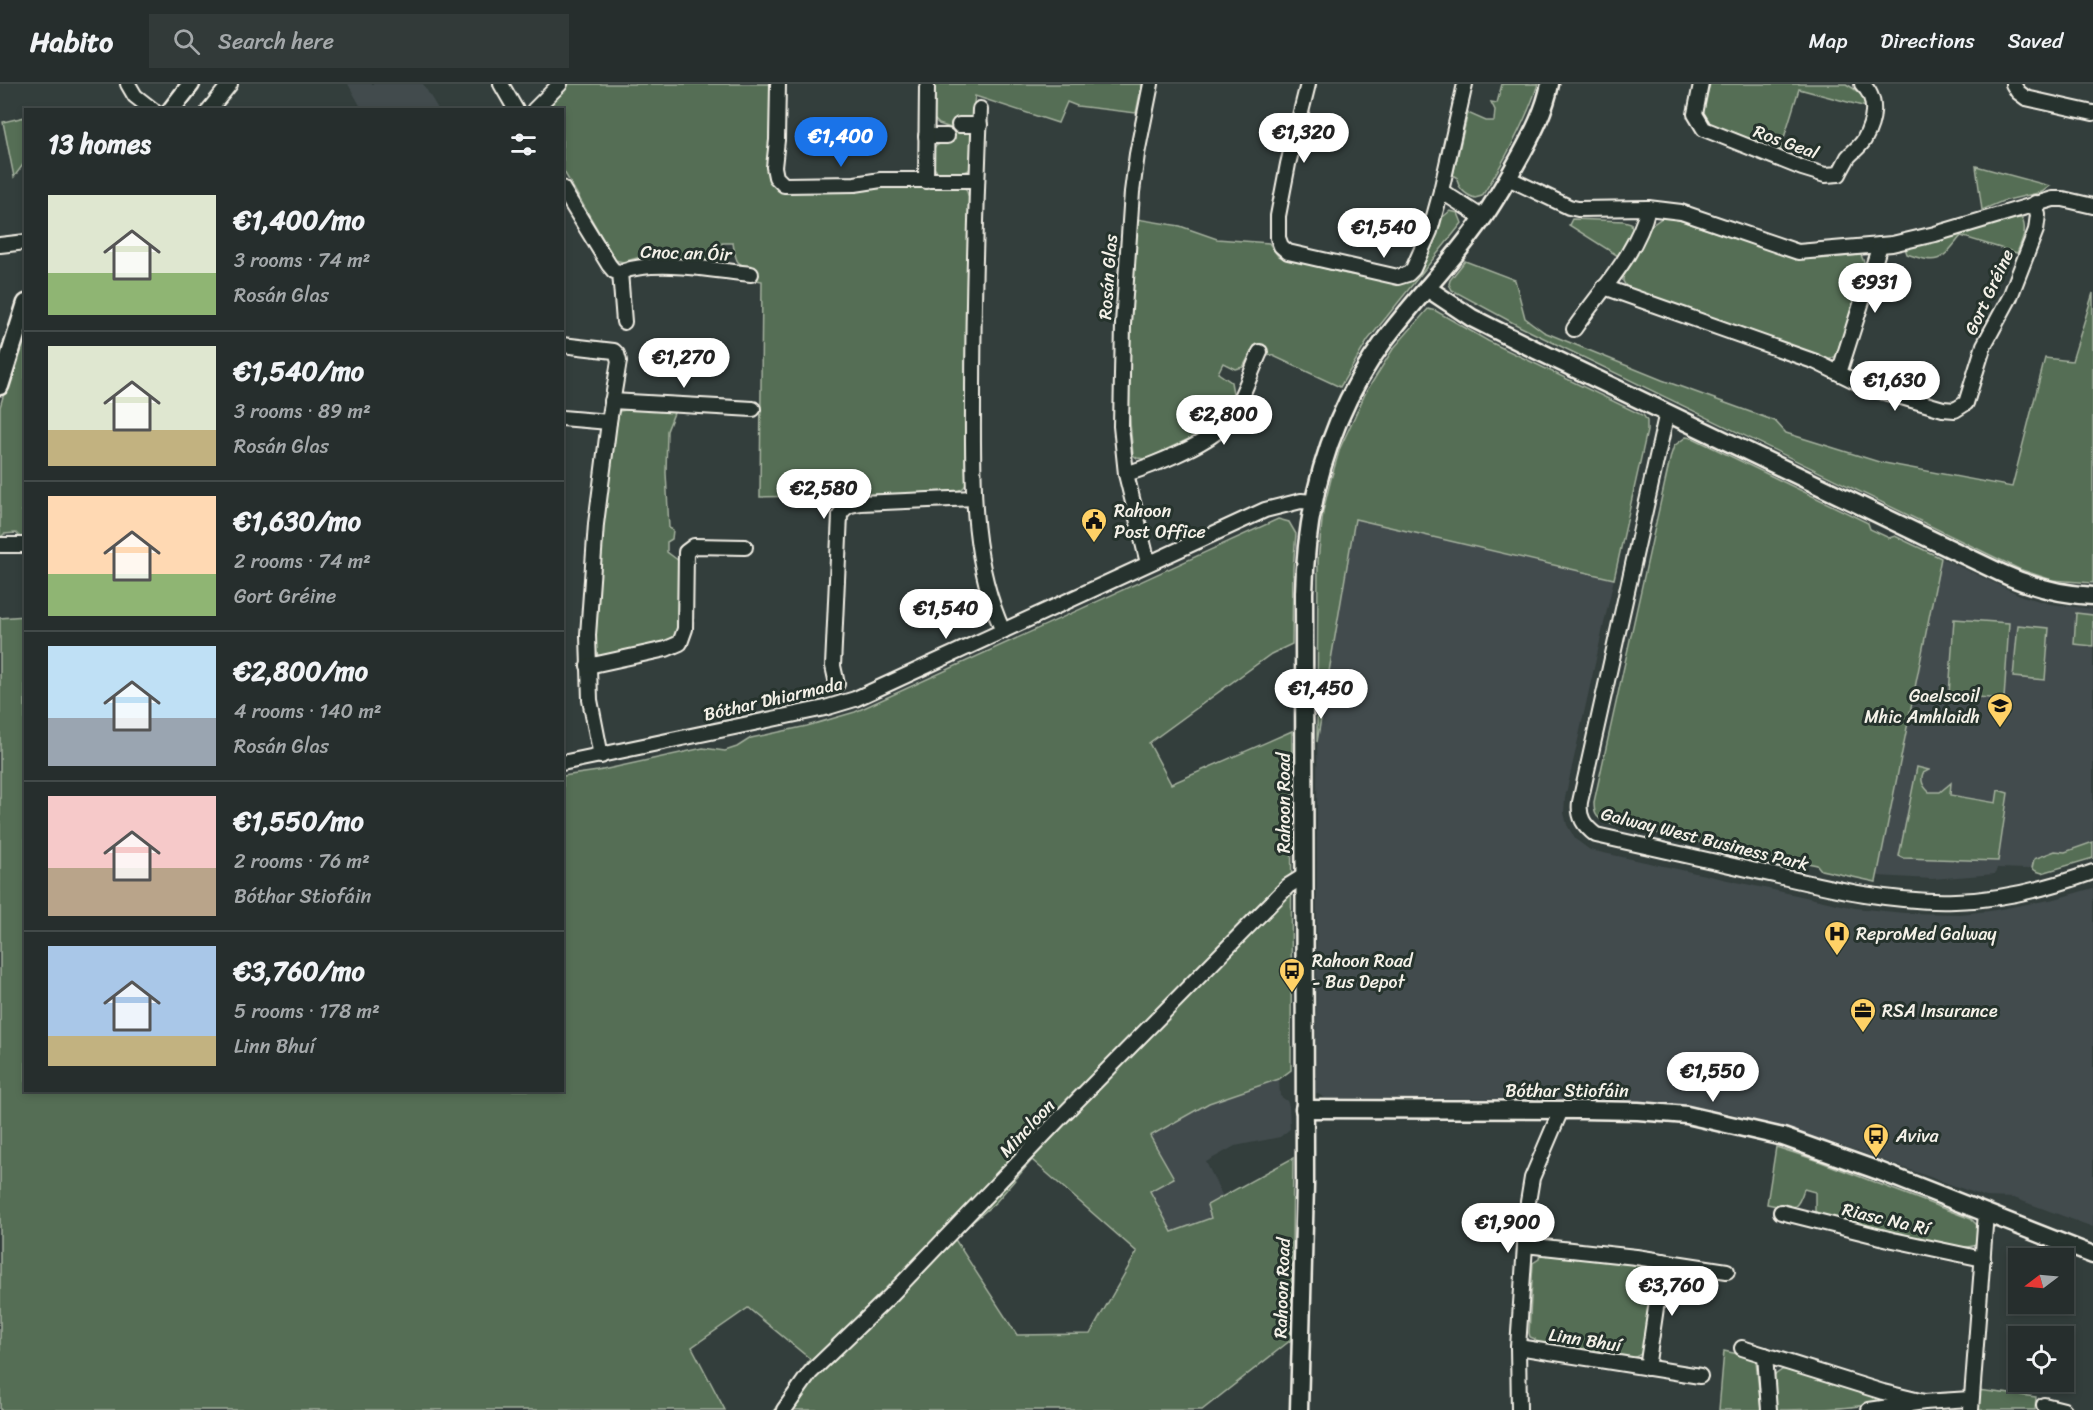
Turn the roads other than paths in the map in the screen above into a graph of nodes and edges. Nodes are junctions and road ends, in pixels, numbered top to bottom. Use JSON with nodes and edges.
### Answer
{"nodes":[{"id":1,"x":128,"y":84,"type":"edge"},
{"id":2,"x":191,"y":84,"type":"edge"},
{"id":3,"x":230,"y":84,"type":"edge"},
{"id":4,"x":501,"y":84,"type":"edge"},
{"id":5,"x":560,"y":84,"type":"edge"},
{"id":6,"x":778,"y":84,"type":"edge"},
{"id":7,"x":1151,"y":84,"type":"edge"},
{"id":8,"x":1308,"y":84,"type":"edge"},
{"id":9,"x":1465,"y":84,"type":"edge"},
{"id":10,"x":1550,"y":84,"type":"edge"},
{"id":11,"x":1701,"y":84,"type":"edge"},
{"id":12,"x":1862,"y":84,"type":"edge"},
{"id":13,"x":2013,"y":84,"type":"edge"},
{"id":14,"x":927,"y":87,"type":"dead end"},
{"id":15,"x":150,"y":108,"type":"edge"},
{"id":16,"x":173,"y":108,"type":"edge"},
{"id":17,"x":211,"y":108,"type":"edge"},
{"id":18,"x":515,"y":108,"type":"edge"},
{"id":19,"x":536,"y":108,"type":"edge"},
{"id":20,"x":980,"y":109,"type":"dead end"},
{"id":21,"x":2093,"y":113,"type":"edge"},
{"id":22,"x":959,"y":125,"type":"dead end"},
{"id":23,"x":980,"y":125,"type":"junction"},
{"id":24,"x":926,"y":136,"type":"junction"},
{"id":25,"x":947,"y":136,"type":"dead end"},
{"id":26,"x":1508,"y":178,"type":"junction"},
{"id":27,"x":977,"y":180,"type":"junction"},
{"id":28,"x":926,"y":181,"type":"junction"},
{"id":29,"x":564,"y":191,"type":"edge"},
{"id":30,"x":1441,"y":191,"type":"junction"},
{"id":31,"x":2035,"y":203,"type":"junction"},
{"id":32,"x":2093,"y":206,"type":"edge"},
{"id":33,"x":1648,"y":208,"type":"junction"},
{"id":34,"x":1483,"y":218,"type":"junction"},
{"id":35,"x":24,"y":242,"type":"edge"},
{"id":36,"x":0,"y":245,"type":"edge"},
{"id":37,"x":1880,"y":245,"type":"junction"},
{"id":38,"x":620,"y":273,"type":"junction"},
{"id":39,"x":751,"y":274,"type":"dead end"},
{"id":40,"x":1604,"y":287,"type":"junction"},
{"id":41,"x":1426,"y":288,"type":"junction"},
{"id":42,"x":24,"y":309,"type":"edge"},
{"id":43,"x":624,"y":322,"type":"dead end"},
{"id":44,"x":1574,"y":329,"type":"dead end"},
{"id":45,"x":564,"y":345,"type":"edge"},
{"id":46,"x":1260,"y":352,"type":"dead end"},
{"id":47,"x":1839,"y":373,"type":"junction"},
{"id":48,"x":0,"y":386,"type":"edge"},
{"id":49,"x":612,"y":401,"type":"junction"},
{"id":50,"x":753,"y":410,"type":"dead end"},
{"id":51,"x":1667,"y":412,"type":"junction"},
{"id":52,"x":564,"y":418,"type":"edge"},
{"id":53,"x":609,"y":423,"type":"junction"},
{"id":54,"x":1126,"y":474,"type":"junction"},
{"id":55,"x":974,"y":498,"type":"junction"},
{"id":56,"x":1313,"y":502,"type":"junction"},
{"id":57,"x":24,"y":544,"type":"edge"},
{"id":58,"x":0,"y":545,"type":"edge"},
{"id":59,"x":745,"y":547,"type":"dead end"},
{"id":60,"x":1148,"y":563,"type":"junction"},
{"id":61,"x":2093,"y":596,"type":"edge"},
{"id":62,"x":1003,"y":631,"type":"junction"},
{"id":63,"x":588,"y":666,"type":"junction"},
{"id":64,"x":837,"y":684,"type":"dead end"},
{"id":65,"x":601,"y":756,"type":"junction"},
{"id":66,"x":564,"y":763,"type":"edge"},
{"id":67,"x":2093,"y":872,"type":"edge"},
{"id":68,"x":1304,"y":876,"type":"junction"},
{"id":69,"x":1304,"y":1109,"type":"junction"},
{"id":70,"x":1562,"y":1110,"type":"junction"},
{"id":71,"x":1781,"y":1212,"type":"dead end"},
{"id":72,"x":1986,"y":1213,"type":"junction"},
{"id":73,"x":1525,"y":1245,"type":"junction"},
{"id":74,"x":2093,"y":1255,"type":"edge"},
{"id":75,"x":1983,"y":1258,"type":"junction"},
{"id":76,"x":1663,"y":1262,"type":"junction"},
{"id":77,"x":1726,"y":1271,"type":"dead end"},
{"id":78,"x":1518,"y":1347,"type":"junction"},
{"id":79,"x":1742,"y":1348,"type":"dead end"},
{"id":80,"x":1765,"y":1355,"type":"junction"},
{"id":81,"x":1647,"y":1368,"type":"junction"},
{"id":82,"x":1700,"y":1376,"type":"dead end"},
{"id":83,"x":1924,"y":1402,"type":"junction"},
{"id":84,"x":1970,"y":1405,"type":"edge"},
{"id":85,"x":2044,"y":1405,"type":"dead end"},
{"id":86,"x":784,"y":1410,"type":"edge"},
{"id":87,"x":1299,"y":1410,"type":"edge"},
{"id":88,"x":1519,"y":1410,"type":"edge"},
{"id":89,"x":1769,"y":1410,"type":"edge"},
{"id":90,"x":1869,"y":1410,"type":"edge"},
{"id":91,"x":2064,"y":1410,"type":"edge"}],
"edges":[{"from":1,"to":15,"type":"street"},
{"from":2,"to":16,"type":"street"},
{"from":3,"to":17,"type":"street"},
{"from":4,"to":18,"type":"street"},
{"from":5,"to":19,"type":"street"},
{"from":6,"to":28,"type":"street"},
{"from":7,"to":54,"type":"street","name":"Rosán Glas"},
{"from":8,"to":30,"type":"street"},
{"from":9,"to":30,"type":"street"},
{"from":10,"to":26,"type":"street","name":"Rahoon Road"},
{"from":11,"to":12,"type":"street","name":"Ros Geal"},
{"from":13,"to":21,"type":"street"},
{"from":14,"to":24,"type":"street"},
{"from":20,"to":23,"type":"street"},
{"from":22,"to":23,"type":"street"},
{"from":23,"to":27,"type":"street"},
{"from":24,"to":25,"type":"street"},
{"from":24,"to":28,"type":"street"},
{"from":26,"to":33,"type":"street"},
{"from":26,"to":34,"type":"street","name":"Rahoon Road"},
{"from":27,"to":28,"type":"street"},
{"from":27,"to":55,"type":"street"},
{"from":29,"to":38,"type":"street","name":"Cnoc an Óir"},
{"from":30,"to":34,"type":"street"},
{"from":31,"to":32,"type":"street"},
{"from":31,"to":37,"type":"street"},
{"from":31,"to":47,"type":"street","name":"Gort Gréine"},
{"from":33,"to":37,"type":"street"},
{"from":33,"to":40,"type":"street"},
{"from":34,"to":41,"type":"street","name":"Rahoon Road"},
{"from":35,"to":36,"type":"street"},
{"from":37,"to":47,"type":"street"},
{"from":38,"to":39,"type":"street","name":"Cnoc an Óir"},
{"from":38,"to":43,"type":"street","name":"Cnoc an Óir"},
{"from":40,"to":44,"type":"street"},
{"from":40,"to":47,"type":"street","name":"Gort Gréine"},
{"from":41,"to":51,"type":"street"},
{"from":41,"to":56,"type":"street","name":"Rahoon Road"},
{"from":42,"to":48,"type":"street"},
{"from":45,"to":49,"type":"street"},
{"from":46,"to":54,"type":"street"},
{"from":49,"to":50,"type":"street"},
{"from":49,"to":53,"type":"street"},
{"from":51,"to":61,"type":"street"},
{"from":51,"to":67,"type":"street","name":"Galway West Business Park"},
{"from":52,"to":53,"type":"street"},
{"from":53,"to":63,"type":"street"},
{"from":54,"to":60,"type":"street","name":"Rosán Glas"},
{"from":55,"to":62,"type":"street"},
{"from":55,"to":64,"type":"street"},
{"from":56,"to":60,"type":"street","name":"Bóthar Dhiarmada"},
{"from":56,"to":68,"type":"street","name":"Rahoon Road"},
{"from":57,"to":58,"type":"street"},
{"from":59,"to":63,"type":"street"},
{"from":60,"to":62,"type":"street","name":"Bóthar Dhiarmada"},
{"from":62,"to":65,"type":"street","name":"Bóthar Dhiarmada"},
{"from":63,"to":65,"type":"street"},
{"from":65,"to":66,"type":"street","name":"Bóthar Dhiarmada"},
{"from":68,"to":69,"type":"street","name":"Rahoon Road"},
{"from":68,"to":86,"type":"street","name":"Mincloon"},
{"from":69,"to":70,"type":"street","name":"Bóthar Stiofáin"},
{"from":69,"to":87,"type":"street","name":"Rahoon Road"},
{"from":70,"to":72,"type":"street","name":"Bóthar Stiofáin"},
{"from":70,"to":73,"type":"street"},
{"from":71,"to":75,"type":"street","name":"Riasc Na Rí"},
{"from":72,"to":74,"type":"street","name":"Bóthar Stiofáin"},
{"from":72,"to":75,"type":"street"},
{"from":73,"to":76,"type":"street"},
{"from":73,"to":78,"type":"street"},
{"from":75,"to":84,"type":"street"},
{"from":76,"to":77,"type":"street"},
{"from":76,"to":81,"type":"street"},
{"from":78,"to":81,"type":"street","name":"Linn Bhuí"},
{"from":78,"to":88,"type":"street"},
{"from":79,"to":80,"type":"street"},
{"from":80,"to":83,"type":"street"},
{"from":80,"to":89,"type":"street"},
{"from":81,"to":82,"type":"street","name":"Linn Bhuí"},
{"from":83,"to":84,"type":"street"},
{"from":83,"to":90,"type":"street"},
{"from":85,"to":91,"type":"street"}]}
